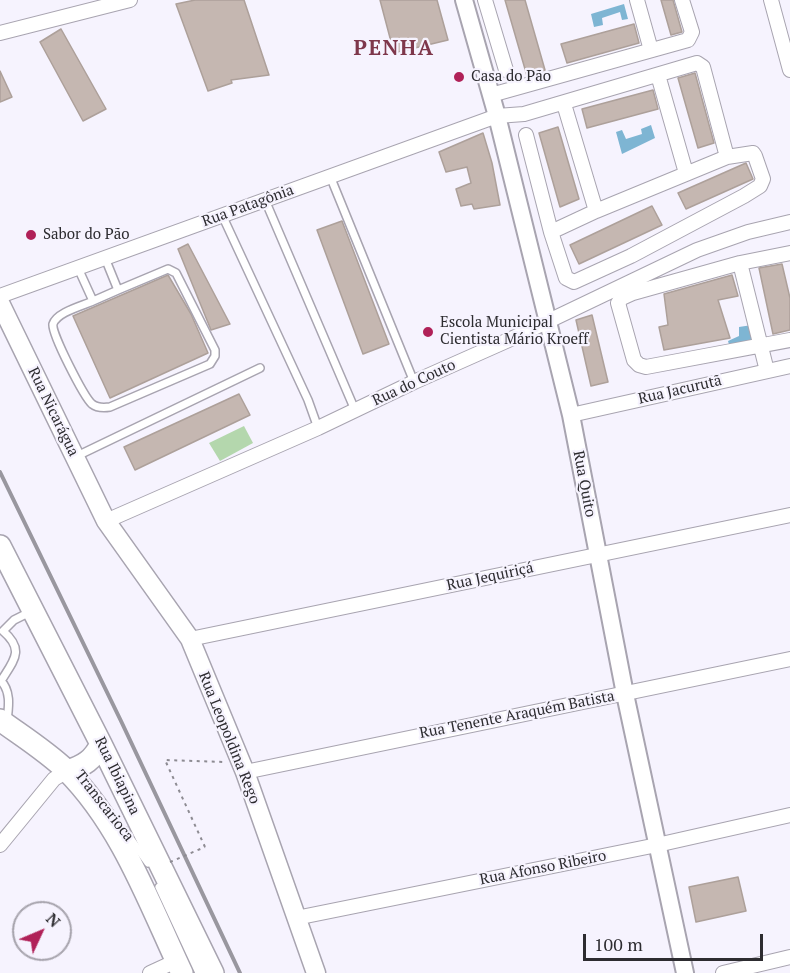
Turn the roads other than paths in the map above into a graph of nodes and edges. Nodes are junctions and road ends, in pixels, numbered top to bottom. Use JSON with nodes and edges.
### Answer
{"nodes":[{"id":1,"x":130,"y":0,"type":"edge"},
{"id":2,"x":464,"y":0,"type":"edge"},
{"id":3,"x":485,"y":0,"type":"edge"},
{"id":4,"x":637,"y":0,"type":"edge"},
{"id":5,"x":682,"y":0,"type":"edge"},
{"id":6,"x":771,"y":0,"type":"edge"},
{"id":7,"x":0,"y":33,"type":"edge"},
{"id":8,"x":651,"y":50,"type":"junction"},
{"id":9,"x":506,"y":70,"type":"dead end"},
{"id":10,"x":790,"y":70,"type":"edge"},
{"id":11,"x":658,"y":75,"type":"junction"},
{"id":12,"x":491,"y":95,"type":"junction"},
{"id":13,"x":564,"y":104,"type":"junction"},
{"id":14,"x":497,"y":116,"type":"junction"},
{"id":15,"x":526,"y":135,"type":"dead end"},
{"id":16,"x":727,"y":157,"type":"junction"},
{"id":17,"x":686,"y":173,"type":"junction"},
{"id":18,"x":330,"y":176,"type":"junction"},
{"id":19,"x":265,"y":200,"type":"junction"},
{"id":20,"x":596,"y":211,"type":"junction"},
{"id":21,"x":222,"y":215,"type":"junction"},
{"id":22,"x":790,"y":222,"type":"edge"},
{"id":23,"x":551,"y":232,"type":"junction"},
{"id":24,"x":790,"y":253,"type":"edge"},
{"id":25,"x":105,"y":258,"type":"junction"},
{"id":26,"x":740,"y":263,"type":"junction"},
{"id":27,"x":78,"y":268,"type":"junction"},
{"id":28,"x":118,"y":290,"type":"junction"},
{"id":29,"x":0,"y":296,"type":"edge"},
{"id":30,"x":93,"y":301,"type":"junction"},
{"id":31,"x":0,"y":303,"type":"edge"},
{"id":32,"x":548,"y":322,"type":"junction"},
{"id":33,"x":790,"y":340,"type":"edge"},
{"id":34,"x":761,"y":346,"type":"junction"},
{"id":35,"x":790,"y":366,"type":"edge"},
{"id":36,"x":260,"y":368,"type":"dead end"},
{"id":37,"x":767,"y":370,"type":"junction"},
{"id":38,"x":414,"y":381,"type":"junction"},
{"id":39,"x":355,"y":410,"type":"junction"},
{"id":40,"x":571,"y":415,"type":"junction"},
{"id":41,"x":318,"y":428,"type":"junction"},
{"id":42,"x":75,"y":457,"type":"junction"},
{"id":43,"x":790,"y":515,"type":"edge"},
{"id":44,"x":106,"y":521,"type":"junction"},
{"id":45,"x":0,"y":546,"type":"edge"},
{"id":46,"x":598,"y":555,"type":"junction"},
{"id":47,"x":9,"y":577,"type":"edge"},
{"id":48,"x":32,"y":611,"type":"junction"},
{"id":49,"x":1,"y":632,"type":"edge"},
{"id":50,"x":190,"y":639,"type":"junction"},
{"id":51,"x":790,"y":659,"type":"edge"},
{"id":52,"x":1,"y":681,"type":"edge"},
{"id":53,"x":625,"y":694,"type":"junction"},
{"id":54,"x":9,"y":719,"type":"edge"},
{"id":55,"x":101,"y":744,"type":"junction"},
{"id":56,"x":242,"y":766,"type":"junction"},
{"id":57,"x":74,"y":771,"type":"junction"},
{"id":58,"x":105,"y":771,"type":"dead end"},
{"id":59,"x":790,"y":815,"type":"edge"},
{"id":60,"x":118,"y":821,"type":"dead end"},
{"id":61,"x":129,"y":822,"type":"dead end"},
{"id":62,"x":0,"y":845,"type":"edge"},
{"id":63,"x":657,"y":845,"type":"junction"},
{"id":64,"x":148,"y":863,"type":"junction"},
{"id":65,"x":153,"y":873,"type":"dead end"},
{"id":66,"x":158,"y":883,"type":"dead end"},
{"id":67,"x":296,"y":918,"type":"junction"},
{"id":68,"x":790,"y":957,"type":"edge"},
{"id":69,"x":179,"y":967,"type":"edge"},
{"id":70,"x":150,"y":973,"type":"edge"},
{"id":71,"x":199,"y":973,"type":"edge"},
{"id":72,"x":213,"y":973,"type":"edge"},
{"id":73,"x":316,"y":973,"type":"edge"},
{"id":74,"x":685,"y":973,"type":"edge"},
{"id":75,"x":723,"y":973,"type":"edge"}],
"edges":[{"from":1,"to":7,"type":"street"},
{"from":2,"to":12,"type":"street","name":"Rua Quito"},
{"from":3,"to":9,"type":"street"},
{"from":4,"to":8,"type":"street"},
{"from":5,"to":8,"type":"street"},
{"from":6,"to":10,"type":"street"},
{"from":8,"to":12,"type":"street"},
{"from":11,"to":13,"type":"street","name":"Rua Patagônia"},
{"from":11,"to":16,"type":"street","name":"Rua Patagônia"},
{"from":11,"to":17,"type":"street"},
{"from":12,"to":14,"type":"street","name":"Rua Quito"},
{"from":13,"to":14,"type":"street","name":"Rua Patagônia"},
{"from":13,"to":20,"type":"street"},
{"from":14,"to":18,"type":"street","name":"Rua Patagônia"},
{"from":14,"to":32,"type":"street","name":"Rua Quito"},
{"from":15,"to":23,"type":"street"},
{"from":16,"to":17,"type":"street"},
{"from":16,"to":23,"type":"street"},
{"from":17,"to":20,"type":"street"},
{"from":18,"to":19,"type":"street","name":"Rua Patagônia"},
{"from":18,"to":38,"type":"lane"},
{"from":19,"to":21,"type":"street","name":"Rua Patagônia"},
{"from":19,"to":39,"type":"lane"},
{"from":20,"to":23,"type":"street"},
{"from":21,"to":25,"type":"street","name":"Rua Patagônia"},
{"from":21,"to":41,"type":"lane"},
{"from":22,"to":32,"type":"street","name":"Rua do Couto"},
{"from":24,"to":26,"type":"street"},
{"from":25,"to":27,"type":"street","name":"Rua Patagônia"},
{"from":25,"to":28,"type":"lane"},
{"from":26,"to":34,"type":"street"},
{"from":26,"to":34,"type":"street"},
{"from":27,"to":29,"type":"street","name":"Rua Patagônia"},
{"from":27,"to":30,"type":"lane"},
{"from":28,"to":30,"type":"lane"},
{"from":28,"to":30,"type":"lane"},
{"from":31,"to":42,"type":"main road","name":"Rua Nicarágua"},
{"from":32,"to":38,"type":"street","name":"Rua do Couto"},
{"from":32,"to":40,"type":"street","name":"Rua Quito"},
{"from":33,"to":34,"type":"street"},
{"from":34,"to":37,"type":"street"},
{"from":35,"to":37,"type":"street","name":"Rua Jacurutã"},
{"from":36,"to":42,"type":"lane"},
{"from":37,"to":40,"type":"street","name":"Rua Jacurutã"},
{"from":38,"to":39,"type":"street","name":"Rua do Couto"},
{"from":39,"to":41,"type":"street","name":"Rua do Couto"},
{"from":40,"to":46,"type":"street","name":"Rua Quito"},
{"from":41,"to":44,"type":"street","name":"Rua do Couto"},
{"from":42,"to":44,"type":"main road","name":"Rua Nicarágua"},
{"from":43,"to":46,"type":"street","name":"Rua Jequiriçá"},
{"from":44,"to":50,"type":"main road","name":"Rua Leopoldina Rego"},
{"from":45,"to":47,"type":"main road","name":"Rua Ibiapina"},
{"from":46,"to":50,"type":"street","name":"Rua Jequiriçá"},
{"from":46,"to":53,"type":"street","name":"Rua Quito"},
{"from":47,"to":48,"type":"main road","name":"Rua Ibiapina"},
{"from":48,"to":49,"type":"lane"},
{"from":48,"to":55,"type":"main road","name":"Rua Ibiapina"},
{"from":49,"to":52,"type":"lane"},
{"from":50,"to":56,"type":"main road","name":"Rua Leopoldina Rego"},
{"from":51,"to":53,"type":"street","name":"Rua Tenente Araquém Batista"},
{"from":52,"to":54,"type":"lane"},
{"from":53,"to":56,"type":"street","name":"Rua Tenente Araquém Batista"},
{"from":53,"to":63,"type":"street","name":"Rua Quito"},
{"from":54,"to":57,"type":"main road"},
{"from":55,"to":57,"type":"main road"},
{"from":55,"to":58,"type":"lane","name":"Transcarioca"},
{"from":55,"to":72,"type":"main road","name":"Rua Ibiapina"},
{"from":56,"to":67,"type":"main road","name":"Rua Leopoldina Rego"},
{"from":57,"to":62,"type":"street"},
{"from":57,"to":69,"type":"main road"},
{"from":59,"to":63,"type":"street","name":"Rua Afonso Ribeiro"},
{"from":60,"to":64,"type":"lane","name":"Transcarioca"},
{"from":61,"to":64,"type":"lane","name":"Transcarioca"},
{"from":63,"to":67,"type":"street","name":"Rua Afonso Ribeiro"},
{"from":63,"to":74,"type":"street","name":"Rua Quito"},
{"from":64,"to":65,"type":"lane","name":"Transcarioca"},
{"from":66,"to":71,"type":"lane"},
{"from":67,"to":73,"type":"main road","name":"Rua Leopoldina Rego"},
{"from":68,"to":75,"type":"street"},
{"from":69,"to":70,"type":"street"}]}
